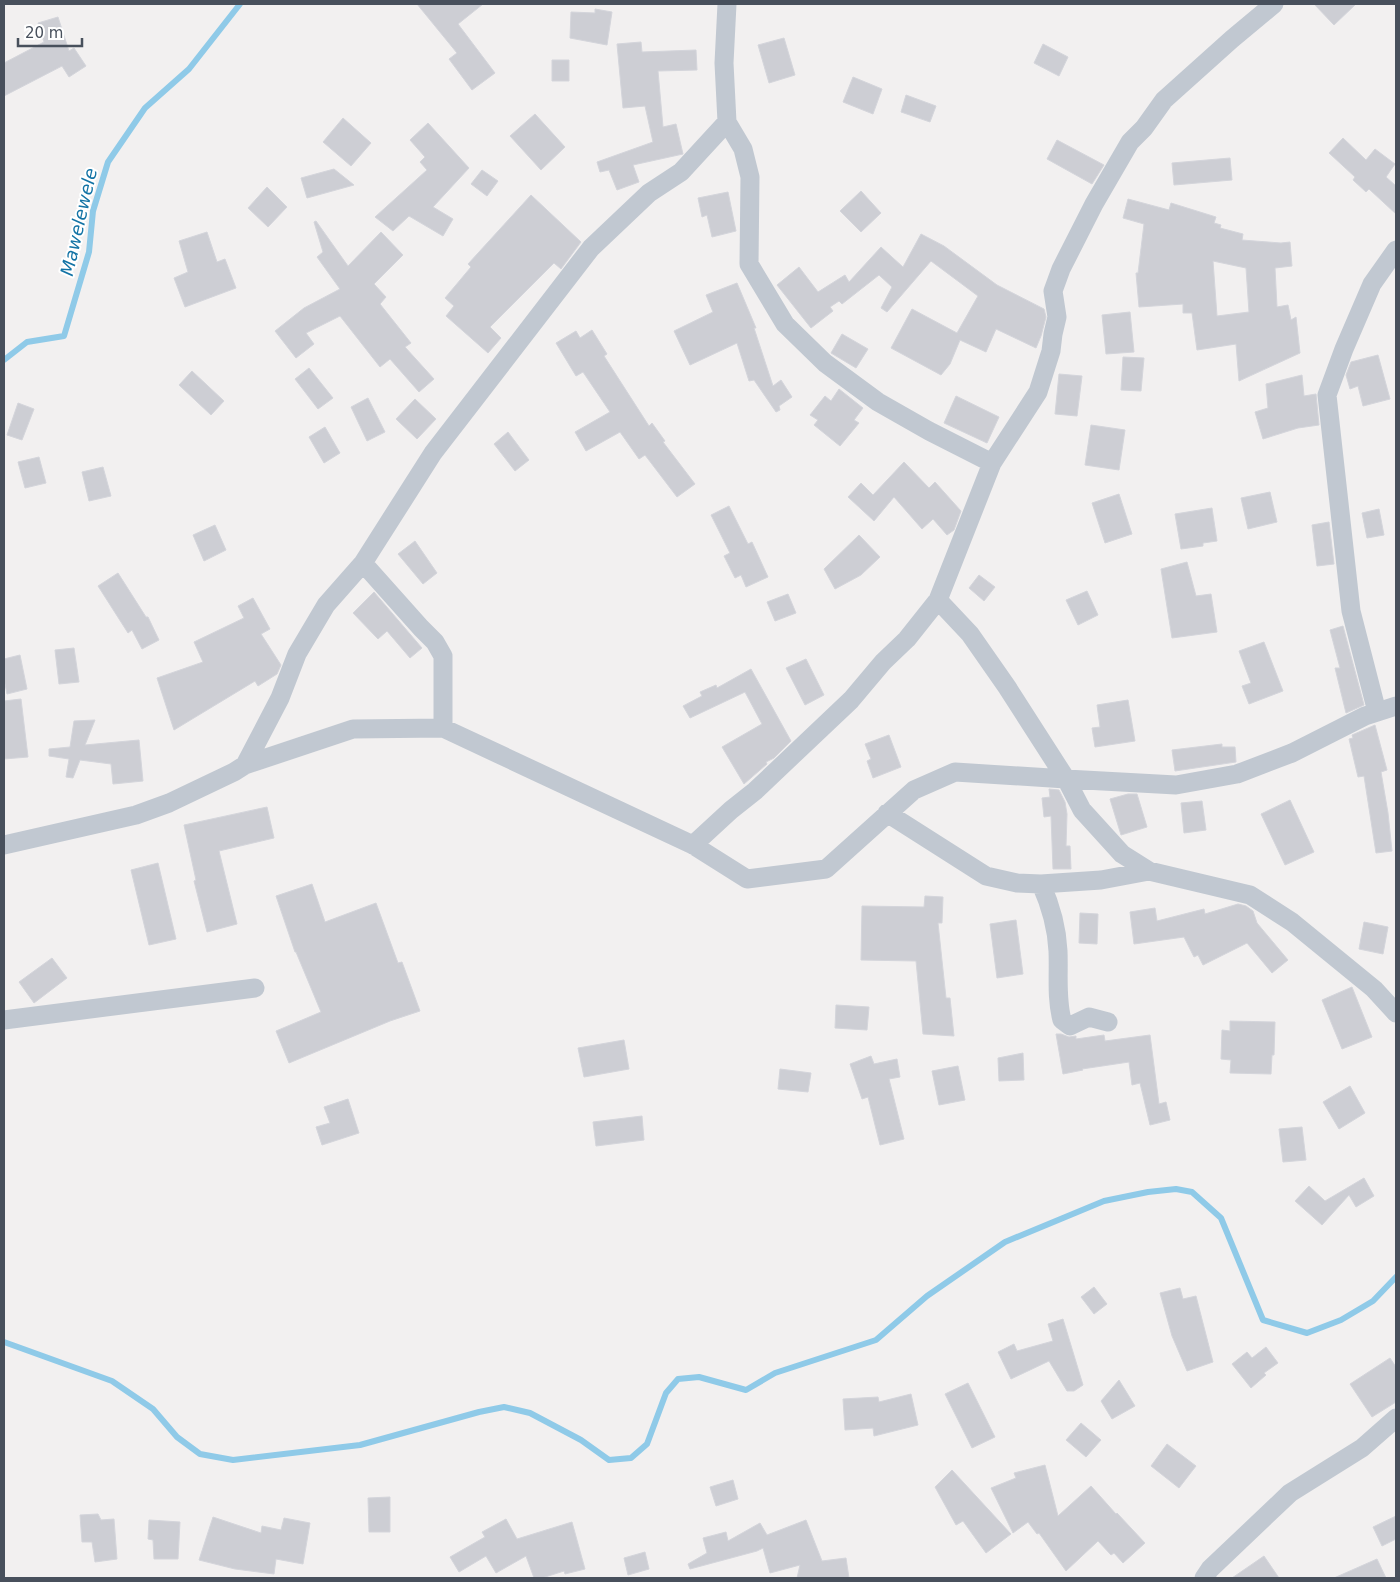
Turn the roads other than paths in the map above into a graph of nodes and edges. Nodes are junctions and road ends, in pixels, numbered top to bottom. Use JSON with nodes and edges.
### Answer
{"nodes":[{"id":1,"x":727,"y":4,"type":"edge"},
{"id":2,"x":1274,"y":4,"type":"edge"},
{"id":3,"x":726,"y":122,"type":"junction"},
{"id":4,"x":1396,"y":250,"type":"edge"},
{"id":5,"x":992,"y":463,"type":"junction"},
{"id":6,"x":363,"y":563,"type":"junction"},
{"id":7,"x":938,"y":600,"type":"junction"},
{"id":8,"x":1396,"y":706,"type":"edge"},
{"id":9,"x":1377,"y":712,"type":"junction"},
{"id":10,"x":443,"y":728,"type":"junction"},
{"id":11,"x":244,"y":765,"type":"junction"},
{"id":12,"x":1066,"y":779,"type":"junction"},
{"id":13,"x":887,"y":814,"type":"junction"},
{"id":14,"x":4,"y":845,"type":"edge"},
{"id":15,"x":693,"y":845,"type":"junction"},
{"id":16,"x":1149,"y":871,"type":"junction"},
{"id":17,"x":1040,"y":884,"type":"junction"},
{"id":18,"x":256,"y":988,"type":"dead end"},
{"id":19,"x":1396,"y":1013,"type":"edge"},
{"id":20,"x":4,"y":1020,"type":"edge"},
{"id":21,"x":1108,"y":1022,"type":"dead end"},
{"id":22,"x":1396,"y":1418,"type":"edge"},
{"id":23,"x":1204,"y":1578,"type":"edge"}],
"edges":[{"from":1,"to":3,"type":"street"},
{"from":2,"to":5,"type":"street"},
{"from":3,"to":5,"type":"street"},
{"from":3,"to":6,"type":"street"},
{"from":4,"to":9,"type":"street"},
{"from":5,"to":7,"type":"street"},
{"from":6,"to":10,"type":"street"},
{"from":6,"to":11,"type":"street"},
{"from":7,"to":12,"type":"street"},
{"from":7,"to":15,"type":"street"},
{"from":8,"to":9,"type":"street"},
{"from":9,"to":12,"type":"street"},
{"from":10,"to":11,"type":"street"},
{"from":10,"to":15,"type":"street"},
{"from":11,"to":14,"type":"street"},
{"from":12,"to":13,"type":"street"},
{"from":12,"to":16,"type":"street"},
{"from":13,"to":15,"type":"street"},
{"from":13,"to":17,"type":"street"},
{"from":16,"to":17,"type":"street"},
{"from":16,"to":19,"type":"street"},
{"from":17,"to":21,"type":"street"},
{"from":18,"to":20,"type":"street"},
{"from":22,"to":23,"type":"street"}]}
